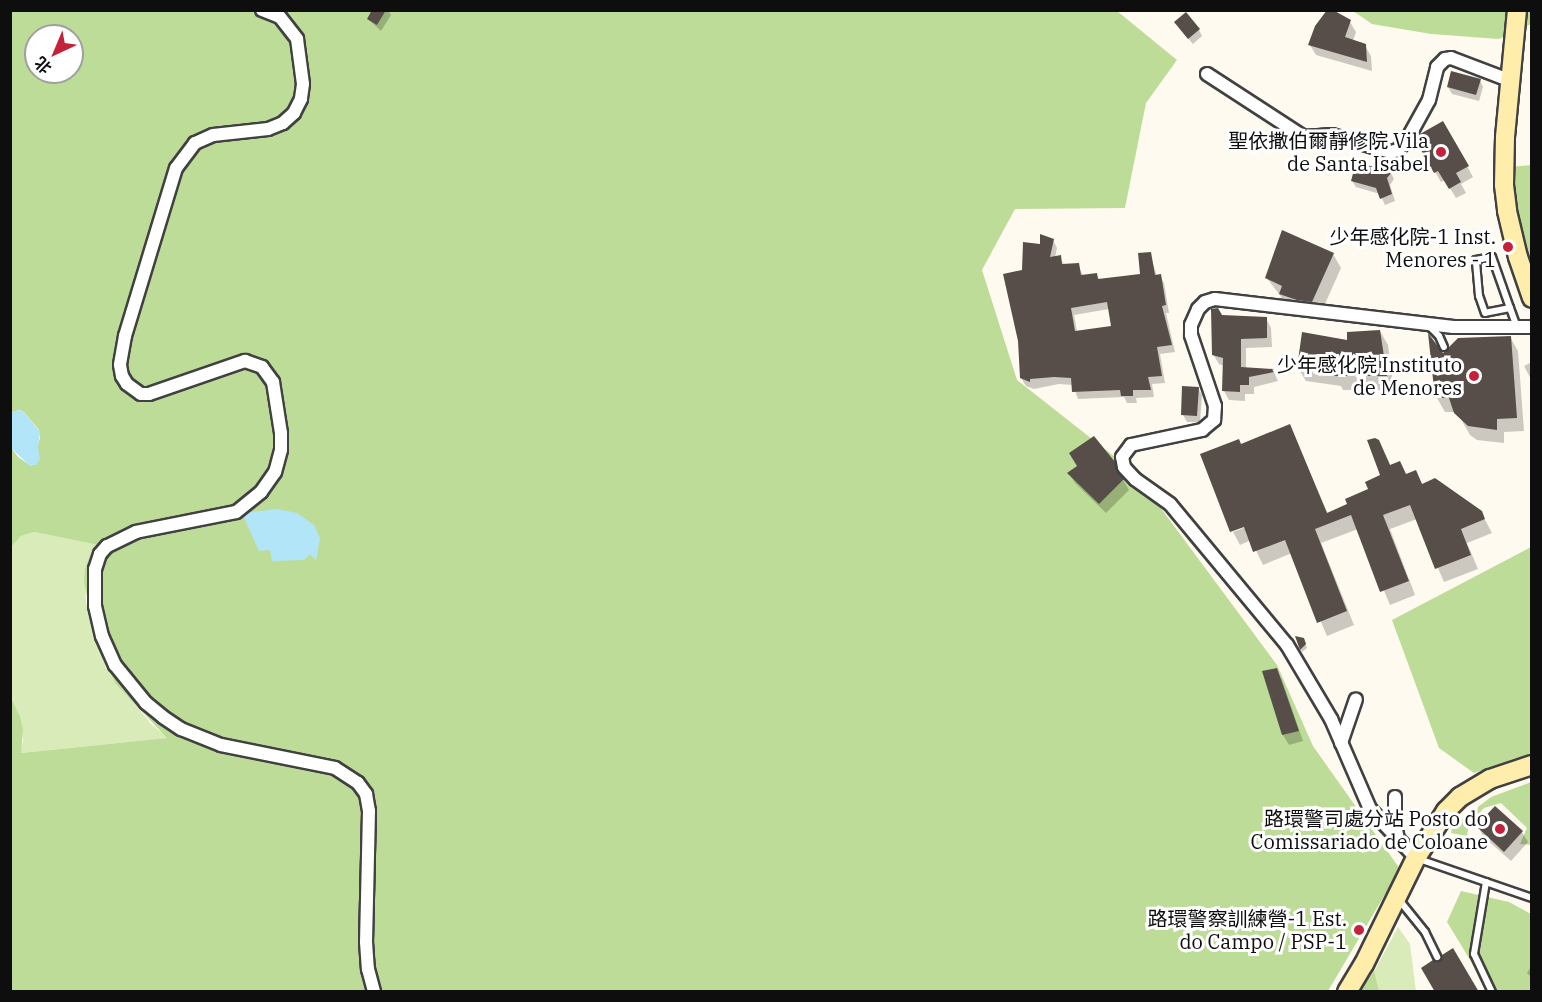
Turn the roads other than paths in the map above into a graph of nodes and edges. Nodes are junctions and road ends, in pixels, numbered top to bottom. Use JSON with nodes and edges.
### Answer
{"nodes":[{"id":1,"x":262,"y":10,"type":"edge"},
{"id":2,"x":1516,"y":10,"type":"edge"},
{"id":3,"x":1207,"y":74,"type":"dead end"},
{"id":4,"x":1509,"y":80,"type":"junction"},
{"id":5,"x":1532,"y":298,"type":"edge"},
{"id":6,"x":1510,"y":308,"type":"junction"},
{"id":7,"x":1425,"y":324,"type":"junction"},
{"id":8,"x":1456,"y":327,"type":"junction"},
{"id":9,"x":1532,"y":327,"type":"edge"},
{"id":10,"x":1518,"y":328,"type":"junction"},
{"id":11,"x":1356,"y":699,"type":"dead end"},
{"id":12,"x":1341,"y":743,"type":"junction"},
{"id":13,"x":1532,"y":765,"type":"edge"},
{"id":14,"x":1395,"y":797,"type":"dead end"},
{"id":15,"x":1398,"y":840,"type":"junction"},
{"id":16,"x":1416,"y":858,"type":"junction"},
{"id":17,"x":1486,"y":882,"type":"junction"},
{"id":18,"x":1397,"y":896,"type":"junction"},
{"id":19,"x":1532,"y":898,"type":"edge"},
{"id":20,"x":1437,"y":957,"type":"dead end"},
{"id":21,"x":374,"y":992,"type":"edge"},
{"id":22,"x":1347,"y":992,"type":"edge"},
{"id":23,"x":1492,"y":992,"type":"edge"}],
"edges":[{"from":1,"to":21,"type":"street"},
{"from":2,"to":4,"type":"main road"},
{"from":3,"to":4,"type":"street"},
{"from":4,"to":5,"type":"main road"},
{"from":6,"to":6,"type":"lane"},
{"from":6,"to":10,"type":"lane"},
{"from":7,"to":8,"type":"street"},
{"from":7,"to":8,"type":"lane"},
{"from":7,"to":12,"type":"street"},
{"from":8,"to":10,"type":"street"},
{"from":9,"to":10,"type":"street"},
{"from":11,"to":12,"type":"street"},
{"from":12,"to":15,"type":"street"},
{"from":13,"to":16,"type":"main road"},
{"from":14,"to":15,"type":"street"},
{"from":15,"to":16,"type":"street"},
{"from":16,"to":17,"type":"lane"},
{"from":16,"to":18,"type":"main road"},
{"from":17,"to":19,"type":"lane"},
{"from":17,"to":23,"type":"lane"},
{"from":18,"to":20,"type":"lane"},
{"from":18,"to":22,"type":"main road"}]}
